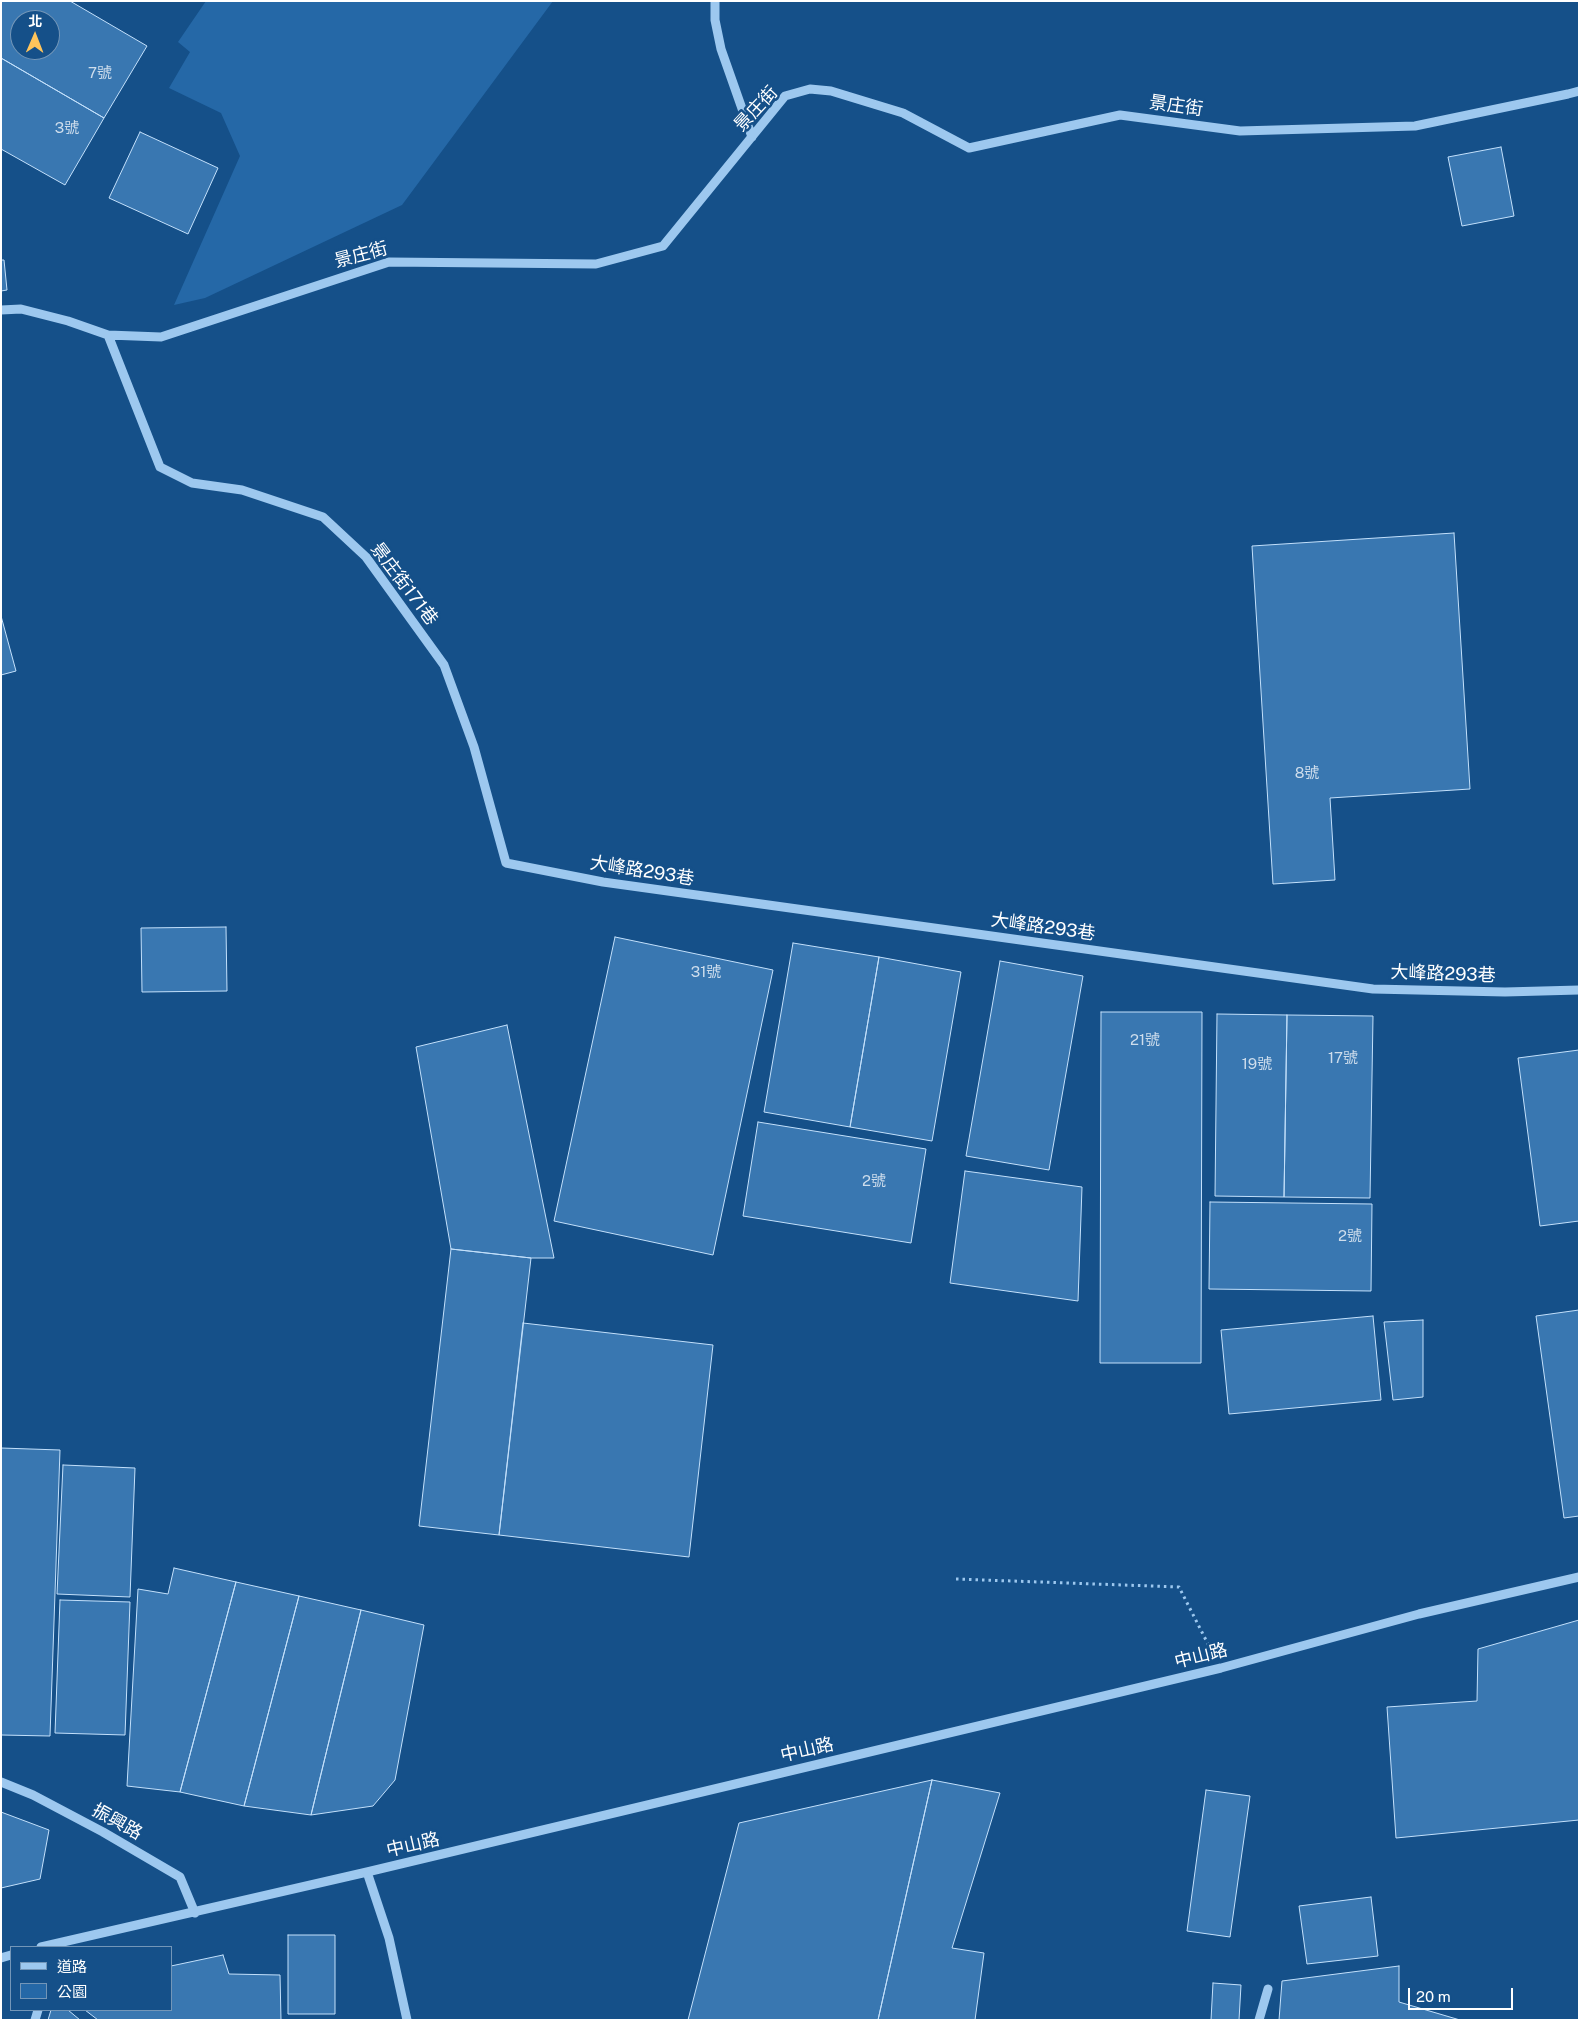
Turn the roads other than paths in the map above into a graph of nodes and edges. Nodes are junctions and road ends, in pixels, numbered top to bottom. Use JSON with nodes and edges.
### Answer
{"nodes":[{"id":1,"x":715,"y":1,"type":"edge"},
{"id":2,"x":1579,"y":90,"type":"edge"},
{"id":3,"x":752,"y":137,"type":"junction"},
{"id":4,"x":1,"y":310,"type":"edge"},
{"id":5,"x":108,"y":335,"type":"junction"},
{"id":6,"x":506,"y":863,"type":"joint"},
{"id":7,"x":1579,"y":990,"type":"edge"},
{"id":8,"x":1579,"y":1577,"type":"edge"},
{"id":9,"x":1,"y":1782,"type":"edge"},
{"id":10,"x":367,"y":1872,"type":"junction"},
{"id":11,"x":195,"y":1913,"type":"junction"},
{"id":12,"x":61,"y":1945,"type":"edge"},
{"id":13,"x":1268,"y":1989,"type":"dead end"},
{"id":14,"x":407,"y":2020,"type":"edge"},
{"id":15,"x":1259,"y":2020,"type":"edge"}],
"edges":[{"from":1,"to":3,"type":"street"},
{"from":2,"to":3,"type":"street","name":"景庄街"},
{"from":3,"to":5,"type":"street","name":"景庄街"},
{"from":4,"to":5,"type":"street","name":"景庄街"},
{"from":5,"to":6,"type":"street","name":"景庄街171巷"},
{"from":6,"to":7,"type":"street","name":"大峰路293巷"},
{"from":8,"to":10,"type":"street","name":"中山路"},
{"from":9,"to":11,"type":"street","name":"振興路"},
{"from":10,"to":11,"type":"street","name":"中山路"},
{"from":10,"to":14,"type":"street"},
{"from":11,"to":12,"type":"street","name":"中山路"},
{"from":13,"to":15,"type":"street"}]}
